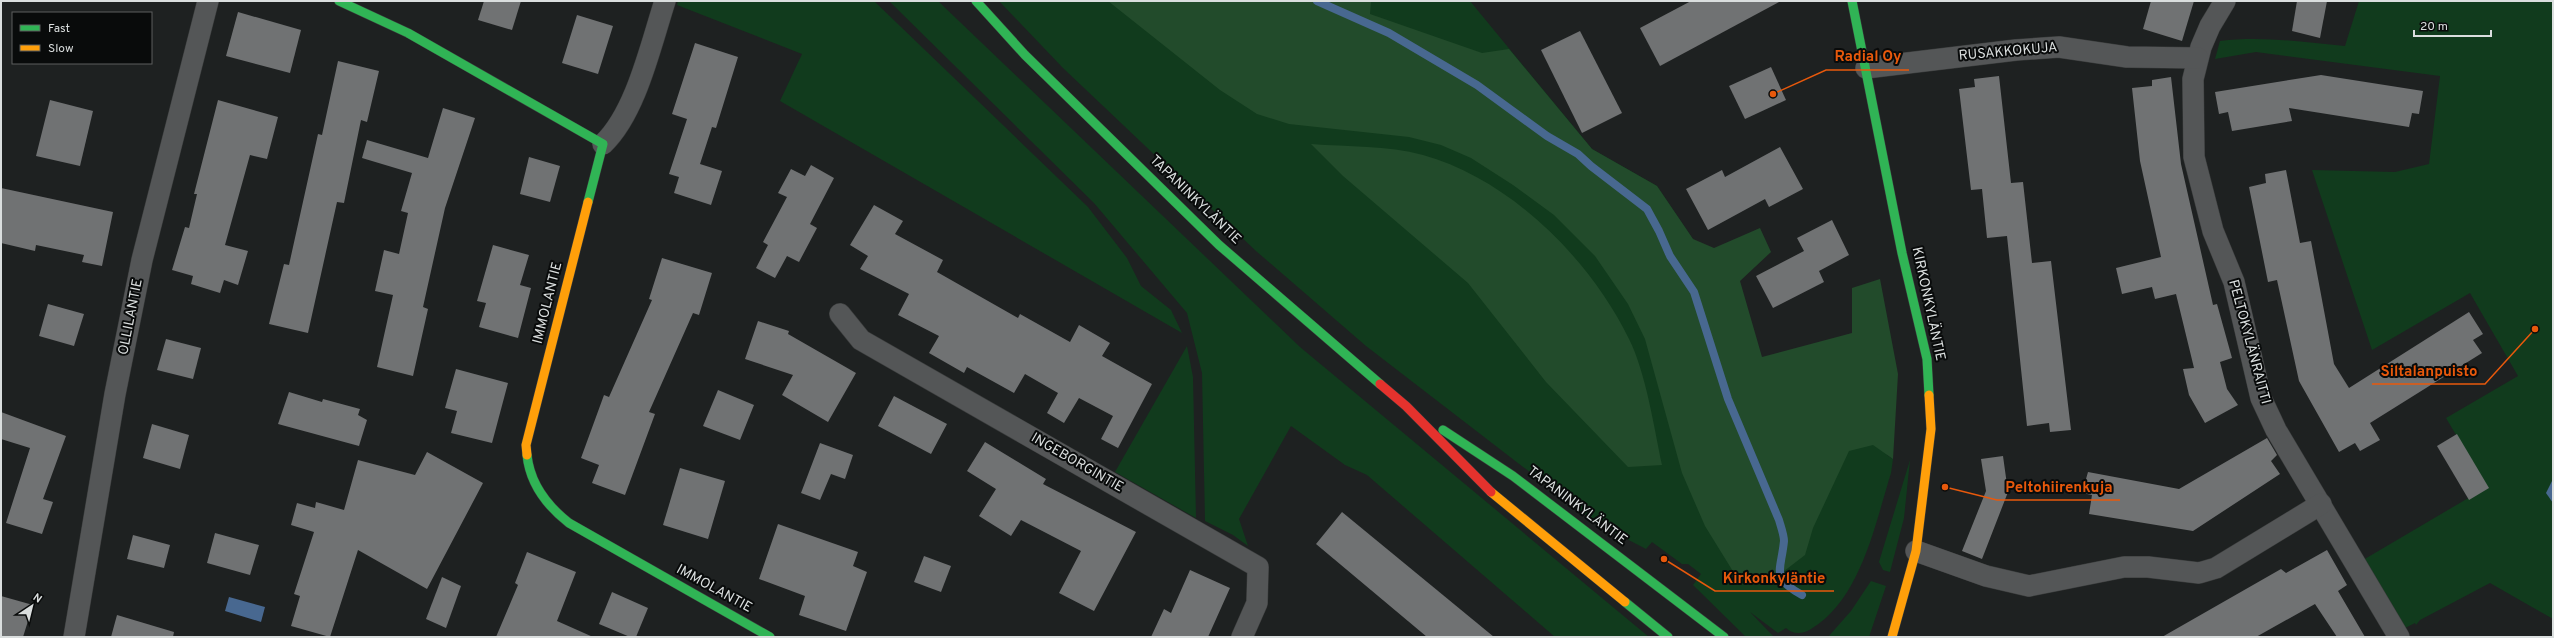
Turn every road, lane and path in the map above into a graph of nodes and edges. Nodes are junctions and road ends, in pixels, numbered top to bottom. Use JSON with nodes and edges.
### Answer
{"nodes":[{"id":1,"x":208,"y":1,"type":"edge"},
{"id":2,"x":339,"y":1,"type":"edge"},
{"id":3,"x":665,"y":1,"type":"edge"},
{"id":4,"x":976,"y":1,"type":"edge"},
{"id":5,"x":1852,"y":1,"type":"edge"},
{"id":6,"x":2225,"y":1,"type":"edge"},
{"id":7,"x":2198,"y":58,"type":"junction"},
{"id":8,"x":1866,"y":68,"type":"junction"},
{"id":9,"x":603,"y":144,"type":"junction"},
{"id":10,"x":840,"y":314,"type":"dead end"},
{"id":11,"x":1406,"y":406,"type":"junction"},
{"id":12,"x":2321,"y":504,"type":"junction"},
{"id":13,"x":1916,"y":551,"type":"junction"},
{"id":14,"x":767,"y":636,"type":"edge"},
{"id":15,"x":74,"y":637,"type":"edge"},
{"id":16,"x":1242,"y":637,"type":"edge"},
{"id":17,"x":1668,"y":637,"type":"edge"},
{"id":18,"x":1724,"y":637,"type":"edge"},
{"id":19,"x":1892,"y":637,"type":"edge"},
{"id":20,"x":2399,"y":637,"type":"edge"}],
"edges":[{"from":1,"to":15,"type":"street","name":"OLLILANTIE"},
{"from":2,"to":9,"type":"street"},
{"from":3,"to":9,"type":"street"},
{"from":4,"to":11,"type":"street","name":"TAPANINKYLÄNTIE"},
{"from":5,"to":8,"type":"street","name":"KIRKONKYLÄNTIE"},
{"from":6,"to":7,"type":"street","name":"PELTOKYLÄNRAITTI"},
{"from":7,"to":8,"type":"street","name":"RUSAKKOKUJA"},
{"from":7,"to":12,"type":"street","name":"PELTOKYLÄNRAITTI"},
{"from":8,"to":13,"type":"street","name":"KIRKONKYLÄNTIE"},
{"from":9,"to":14,"type":"street","name":"IMMOLANTIE"},
{"from":10,"to":16,"type":"street","name":"INGEBORGINTIE"},
{"from":11,"to":17,"type":"street","name":"TAPANINKYLÄNTIE"},
{"from":11,"to":18,"type":"street","name":"TAPANINKYLÄNTIE"},
{"from":12,"to":13,"type":"street"},
{"from":12,"to":20,"type":"street","name":"PELTOKYLÄNRAITTI"},
{"from":13,"to":19,"type":"street","name":"KIRKONKYLÄNTIE"}]}
